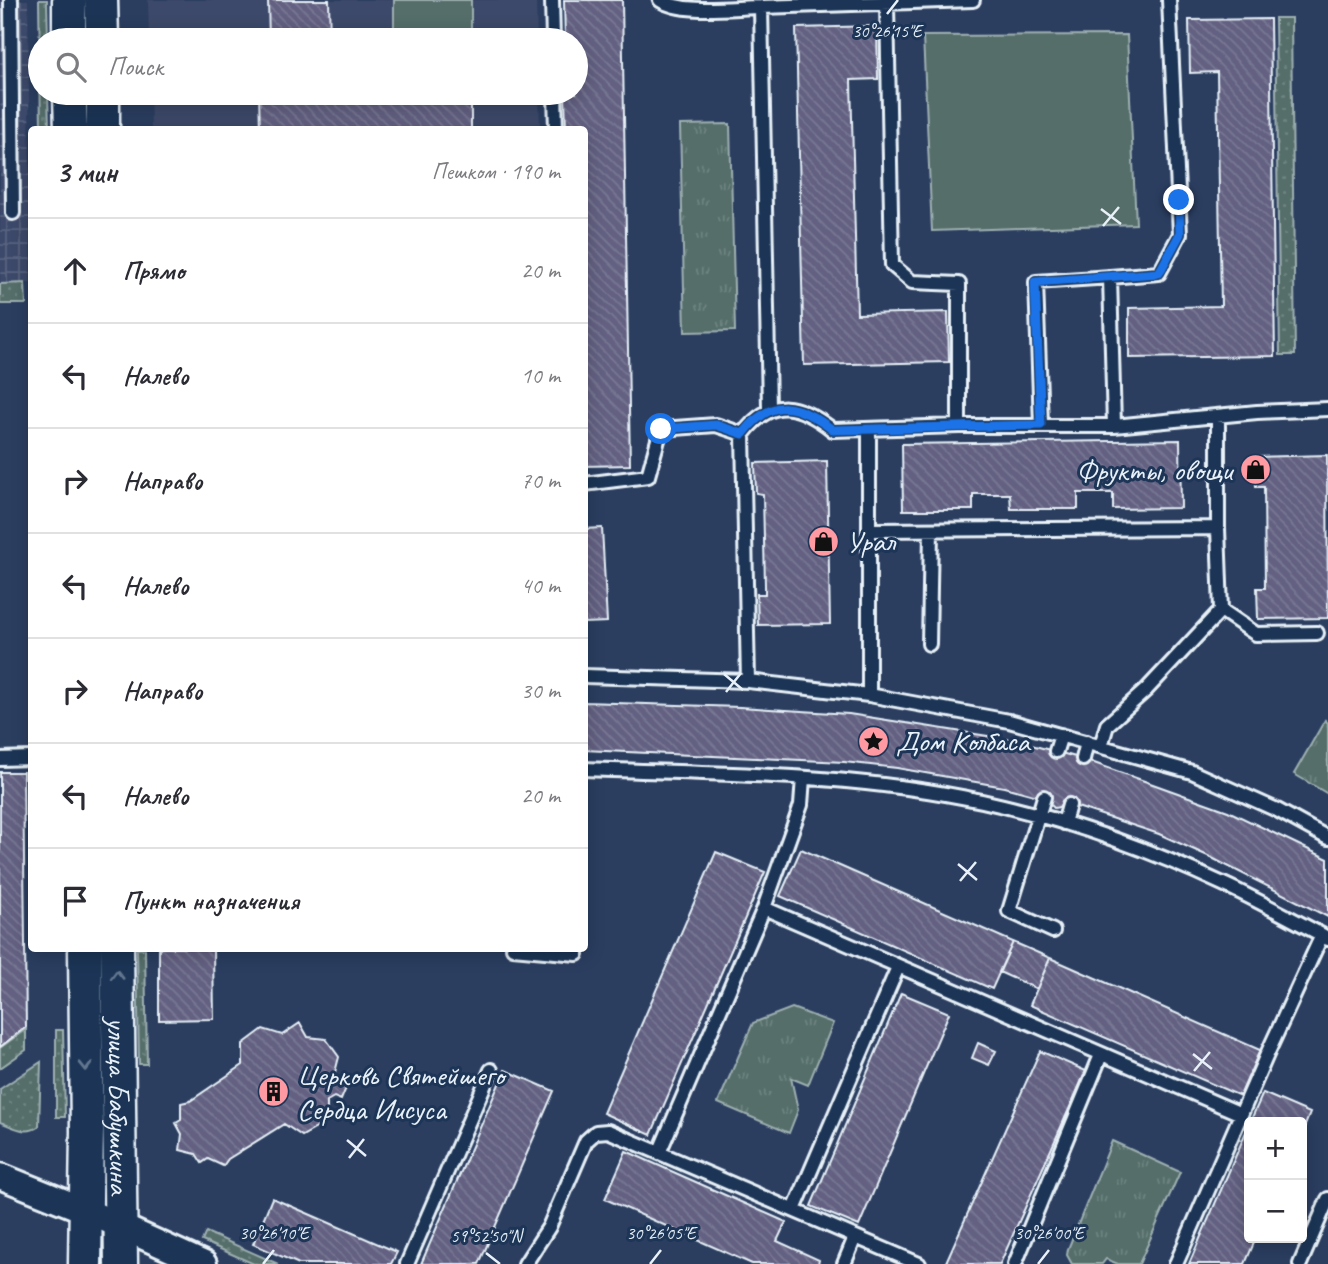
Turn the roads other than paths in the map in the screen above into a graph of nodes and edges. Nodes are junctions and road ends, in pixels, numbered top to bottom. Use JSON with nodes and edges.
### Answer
{"nodes":[{"id":1,"x":11,"y":0,"type":"edge"},
{"id":2,"x":69,"y":0,"type":"edge"},
{"id":3,"x":101,"y":0,"type":"edge"},
{"id":4,"x":552,"y":0,"type":"edge"},
{"id":5,"x":660,"y":0,"type":"edge"},
{"id":6,"x":974,"y":0,"type":"edge"},
{"id":7,"x":1169,"y":0,"type":"edge"},
{"id":8,"x":887,"y":4,"type":"junction"},
{"id":9,"x":761,"y":7,"type":"junction"},
{"id":10,"x":69,"y":28,"type":"edge"},
{"id":11,"x":102,"y":28,"type":"edge"},
{"id":12,"x":553,"y":28,"type":"edge"},
{"id":13,"x":71,"y":105,"type":"edge"},
{"id":14,"x":103,"y":105,"type":"edge"},
{"id":15,"x":555,"y":105,"type":"edge"},
{"id":16,"x":71,"y":126,"type":"edge"},
{"id":17,"x":103,"y":126,"type":"edge"},
{"id":18,"x":556,"y":126,"type":"edge"},
{"id":19,"x":13,"y":213,"type":"dead end"},
{"id":20,"x":1111,"y":277,"type":"junction"},
{"id":21,"x":769,"y":408,"type":"junction"},
{"id":22,"x":1328,"y":409,"type":"edge"},
{"id":23,"x":1218,"y":416,"type":"junction"},
{"id":24,"x":1041,"y":425,"type":"junction"},
{"id":25,"x":960,"y":426,"type":"junction"},
{"id":26,"x":1114,"y":426,"type":"junction"},
{"id":27,"x":869,"y":430,"type":"junction"},
{"id":28,"x":743,"y":434,"type":"junction"},
{"id":29,"x":588,"y":483,"type":"edge"},
{"id":30,"x":1218,"y":528,"type":"junction"},
{"id":31,"x":869,"y":530,"type":"junction"},
{"id":32,"x":931,"y":530,"type":"junction"},
{"id":33,"x":1221,"y":610,"type":"junction"},
{"id":34,"x":1317,"y":634,"type":"dead end"},
{"id":35,"x":929,"y":644,"type":"dead end"},
{"id":36,"x":588,"y":676,"type":"edge"},
{"id":37,"x":748,"y":681,"type":"junction"},
{"id":38,"x":869,"y":695,"type":"junction"},
{"id":39,"x":1060,"y":735,"type":"junction"},
{"id":40,"x":1087,"y":742,"type":"junction"},
{"id":41,"x":1101,"y":746,"type":"junction"},
{"id":42,"x":1056,"y":751,"type":"dead end"},
{"id":43,"x":28,"y":758,"type":"edge"},
{"id":44,"x":1083,"y":759,"type":"dead end"},
{"id":45,"x":0,"y":760,"type":"edge"},
{"id":46,"x":588,"y":769,"type":"edge"},
{"id":47,"x":803,"y":778,"type":"junction"},
{"id":48,"x":1044,"y":797,"type":"dead end"},
{"id":49,"x":1069,"y":805,"type":"dead end"},
{"id":50,"x":1039,"y":815,"type":"junction"},
{"id":51,"x":1064,"y":823,"type":"junction"},
{"id":52,"x":1328,"y":838,"type":"edge"},
{"id":53,"x":764,"y":908,"type":"junction"},
{"id":54,"x":1054,"y":931,"type":"dead end"},
{"id":55,"x":1325,"y":937,"type":"edge"},
{"id":56,"x":85,"y":952,"type":"edge"},
{"id":57,"x":117,"y":952,"type":"edge"},
{"id":58,"x":555,"y":952,"type":"edge"},
{"id":59,"x":576,"y":952,"type":"edge"},
{"id":60,"x":898,"y":967,"type":"junction"},
{"id":61,"x":1101,"y":1055,"type":"junction"},
{"id":62,"x":491,"y":1070,"type":"dead end"},
{"id":63,"x":1241,"y":1114,"type":"junction"},
{"id":64,"x":659,"y":1153,"type":"junction"},
{"id":65,"x":0,"y":1176,"type":"edge"},
{"id":66,"x":1328,"y":1199,"type":"edge"},
{"id":67,"x":794,"y":1210,"type":"junction"},
{"id":68,"x":87,"y":1211,"type":"junction"},
{"id":69,"x":122,"y":1228,"type":"junction"},
{"id":70,"x":855,"y":1237,"type":"junction"},
{"id":71,"x":85,"y":1264,"type":"edge"},
{"id":72,"x":121,"y":1264,"type":"edge"},
{"id":73,"x":204,"y":1264,"type":"edge"},
{"id":74,"x":407,"y":1264,"type":"edge"},
{"id":75,"x":525,"y":1264,"type":"edge"},
{"id":76,"x":844,"y":1264,"type":"edge"},
{"id":77,"x":919,"y":1264,"type":"edge"},
{"id":78,"x":1015,"y":1264,"type":"edge"},
{"id":79,"x":1176,"y":1264,"type":"edge"},
{"id":80,"x":1300,"y":1264,"type":"edge"}],
"edges":[{"from":1,"to":19,"type":"lane"},
{"from":2,"to":10,"type":"street"},
{"from":3,"to":11,"type":"street"},
{"from":4,"to":12,"type":"lane"},
{"from":5,"to":9,"type":"lane"},
{"from":6,"to":8,"type":"lane"},
{"from":7,"to":20,"type":"lane"},
{"from":8,"to":9,"type":"lane"},
{"from":8,"to":25,"type":"lane"},
{"from":9,"to":21,"type":"lane"},
{"from":13,"to":16,"type":"street"},
{"from":14,"to":17,"type":"street"},
{"from":15,"to":18,"type":"lane"},
{"from":20,"to":24,"type":"lane"},
{"from":20,"to":26,"type":"lane"},
{"from":21,"to":27,"type":"lane"},
{"from":21,"to":28,"type":"lane"},
{"from":22,"to":23,"type":"lane"},
{"from":23,"to":26,"type":"lane"},
{"from":23,"to":30,"type":"lane"},
{"from":24,"to":25,"type":"lane"},
{"from":24,"to":26,"type":"lane"},
{"from":25,"to":27,"type":"lane"},
{"from":27,"to":31,"type":"lane"},
{"from":28,"to":29,"type":"lane"},
{"from":28,"to":37,"type":"lane"},
{"from":30,"to":32,"type":"lane"},
{"from":30,"to":33,"type":"lane"},
{"from":31,"to":32,"type":"lane"},
{"from":31,"to":38,"type":"lane"},
{"from":32,"to":35,"type":"lane"},
{"from":33,"to":34,"type":"lane"},
{"from":33,"to":41,"type":"lane"},
{"from":36,"to":37,"type":"lane"},
{"from":37,"to":38,"type":"lane"},
{"from":38,"to":39,"type":"lane"},
{"from":39,"to":40,"type":"lane"},
{"from":39,"to":42,"type":"lane"},
{"from":40,"to":41,"type":"lane"},
{"from":40,"to":44,"type":"lane"},
{"from":41,"to":52,"type":"lane"},
{"from":43,"to":45,"type":"lane"},
{"from":46,"to":47,"type":"lane"},
{"from":47,"to":50,"type":"lane"},
{"from":47,"to":53,"type":"lane"},
{"from":48,"to":50,"type":"lane"},
{"from":49,"to":51,"type":"lane"},
{"from":50,"to":51,"type":"lane"},
{"from":50,"to":54,"type":"lane"},
{"from":51,"to":55,"type":"lane"},
{"from":53,"to":60,"type":"lane"},
{"from":53,"to":64,"type":"lane"},
{"from":55,"to":63,"type":"lane"},
{"from":56,"to":68,"type":"street","name":"улица Бабушкина","one_way":true},
{"from":69,"to":57,"type":"street","name":"улица Бабушкина","one_way":true},
{"from":58,"to":59,"type":"lane"},
{"from":60,"to":61,"type":"lane"},
{"from":60,"to":67,"type":"lane"},
{"from":61,"to":63,"type":"lane"},
{"from":61,"to":78,"type":"lane"},
{"from":62,"to":74,"type":"lane"},
{"from":63,"to":79,"type":"lane"},
{"from":64,"to":67,"type":"lane"},
{"from":64,"to":75,"type":"lane"},
{"from":65,"to":68,"type":"street"},
{"from":66,"to":80,"type":"lane"},
{"from":67,"to":70,"type":"lane"},
{"from":68,"to":69,"type":"street"},
{"from":68,"to":71,"type":"street","name":"улица Бабушкина"},
{"from":69,"to":72,"type":"street","name":"улица Бабушкина"},
{"from":69,"to":73,"type":"street"},
{"from":70,"to":76,"type":"lane"},
{"from":70,"to":77,"type":"lane"}]}
